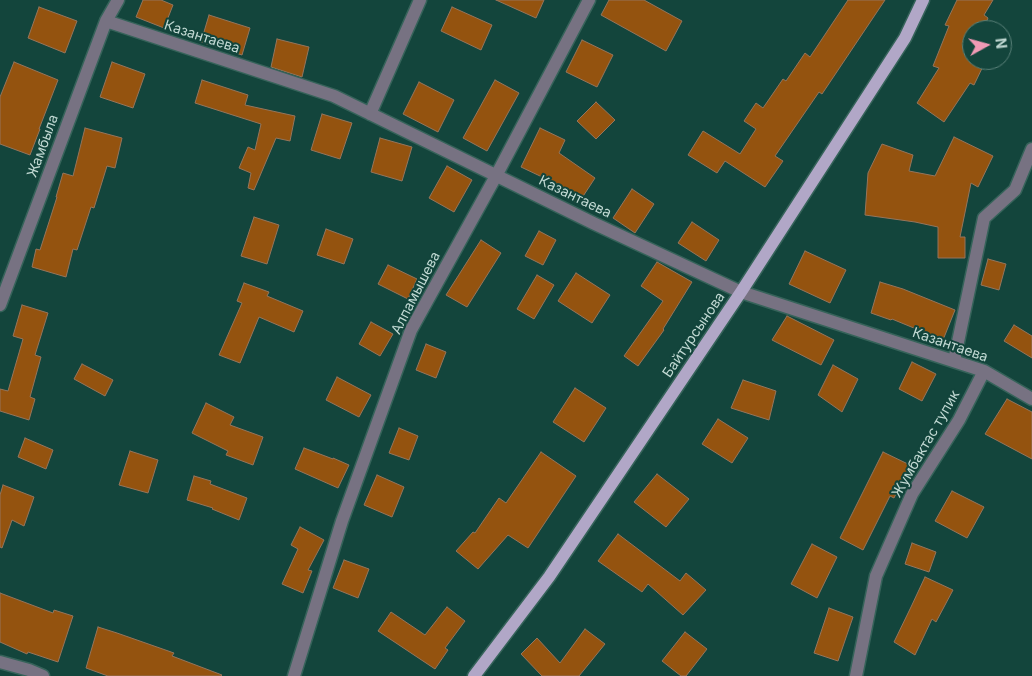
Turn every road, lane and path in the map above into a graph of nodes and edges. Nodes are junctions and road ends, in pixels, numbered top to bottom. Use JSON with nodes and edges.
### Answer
{"nodes":[{"id":1,"x":118,"y":0,"type":"edge"},
{"id":2,"x":420,"y":0,"type":"edge"},
{"id":3,"x":589,"y":0,"type":"edge"},
{"id":4,"x":923,"y":0,"type":"edge"},
{"id":5,"x":106,"y":21,"type":"junction"},
{"id":6,"x":370,"y":114,"type":"junction"},
{"id":7,"x":1032,"y":149,"type":"edge"},
{"id":8,"x":496,"y":176,"type":"junction"},
{"id":9,"x":741,"y":292,"type":"junction"},
{"id":10,"x":0,"y":305,"type":"edge"},
{"id":11,"x":954,"y":361,"type":"junction"},
{"id":12,"x":984,"y":371,"type":"junction"},
{"id":13,"x":1032,"y":399,"type":"edge"},
{"id":14,"x":0,"y":662,"type":"edge"},
{"id":15,"x":43,"y":676,"type":"edge"},
{"id":16,"x":294,"y":676,"type":"edge"},
{"id":17,"x":474,"y":676,"type":"edge"},
{"id":18,"x":856,"y":676,"type":"edge"}],
"edges":[{"from":1,"to":5,"type":"street","name":"Жамбыла"},
{"from":2,"to":6,"type":"street"},
{"from":3,"to":8,"type":"street","name":"Алпамышева"},
{"from":4,"to":9,"type":"main road","name":"Байтурсынова"},
{"from":5,"to":6,"type":"street","name":"Казантаева"},
{"from":5,"to":10,"type":"street","name":"Жамбыла"},
{"from":6,"to":8,"type":"street","name":"Казантаева"},
{"from":7,"to":11,"type":"street"},
{"from":8,"to":9,"type":"street","name":"Казантаева"},
{"from":8,"to":16,"type":"street","name":"Алпамышева"},
{"from":9,"to":11,"type":"street","name":"Казантаева"},
{"from":9,"to":17,"type":"main road","name":"Байтурсынова"},
{"from":11,"to":12,"type":"street","name":"Казантаева"},
{"from":12,"to":13,"type":"street","name":"Казантаева"},
{"from":12,"to":18,"type":"street","name":"Жумбактас тупик"},
{"from":14,"to":15,"type":"street"}]}
